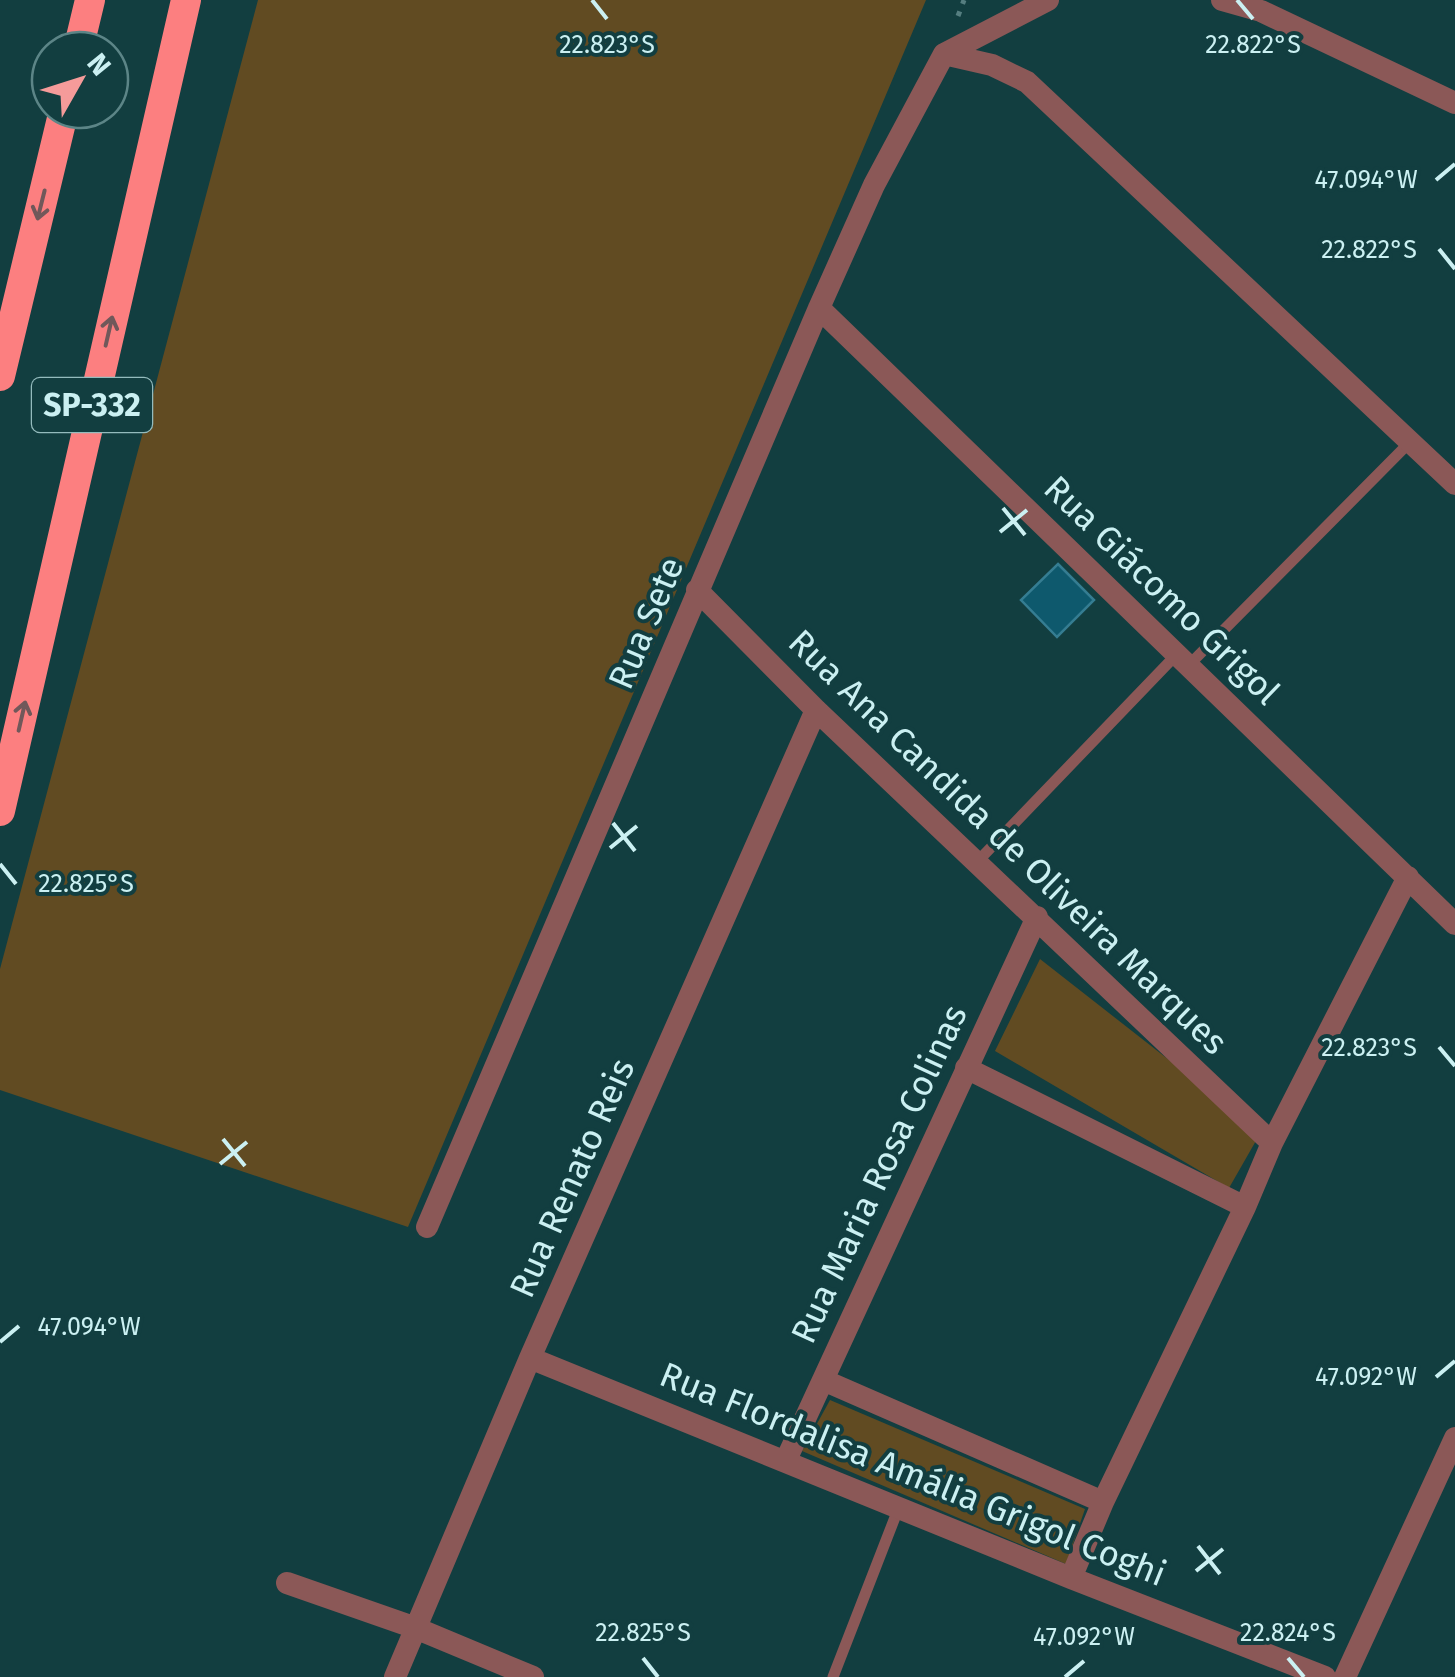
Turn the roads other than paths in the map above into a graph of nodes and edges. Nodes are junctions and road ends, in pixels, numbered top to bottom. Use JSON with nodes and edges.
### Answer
{"nodes":[{"id":1,"x":90,"y":0,"type":"edge"},
{"id":2,"x":186,"y":0,"type":"edge"},
{"id":3,"x":1048,"y":0,"type":"edge"},
{"id":4,"x":1222,"y":0,"type":"edge"},
{"id":5,"x":1270,"y":6,"type":"edge"},
{"id":6,"x":83,"y":30,"type":"edge"},
{"id":7,"x":944,"y":54,"type":"junction"},
{"id":8,"x":1455,"y":103,"type":"edge"},
{"id":9,"x":59,"y":130,"type":"edge"},
{"id":10,"x":819,"y":308,"type":"junction"},
{"id":11,"x":0,"y":376,"type":"edge"},
{"id":12,"x":1410,"y":442,"type":"junction"},
{"id":13,"x":1455,"y":484,"type":"edge"},
{"id":14,"x":698,"y":590,"type":"junction"},
{"id":15,"x":1183,"y":659,"type":"junction"},
{"id":16,"x":816,"y":710,"type":"junction"},
{"id":17,"x":0,"y":811,"type":"edge"},
{"id":18,"x":978,"y":862,"type":"junction"},
{"id":19,"x":1408,"y":877,"type":"junction"},
{"id":20,"x":1037,"y":917,"type":"junction"},
{"id":21,"x":1455,"y":924,"type":"edge"},
{"id":22,"x":966,"y":1068,"type":"junction"},
{"id":23,"x":1272,"y":1143,"type":"junction"},
{"id":24,"x":1245,"y":1208,"type":"junction"},
{"id":25,"x":427,"y":1226,"type":"dead end"},
{"id":26,"x":530,"y":1358,"type":"junction"},
{"id":27,"x":823,"y":1380,"type":"junction"},
{"id":28,"x":1455,"y":1438,"type":"edge"},
{"id":29,"x":786,"y":1460,"type":"junction"},
{"id":30,"x":1103,"y":1502,"type":"junction"},
{"id":31,"x":899,"y":1507,"type":"junction"},
{"id":32,"x":1071,"y":1578,"type":"junction"},
{"id":33,"x":287,"y":1583,"type":"dead end"},
{"id":34,"x":414,"y":1627,"type":"junction"},
{"id":35,"x":395,"y":1677,"type":"edge"},
{"id":36,"x":534,"y":1677,"type":"edge"},
{"id":37,"x":833,"y":1677,"type":"edge"},
{"id":38,"x":1325,"y":1677,"type":"edge"},
{"id":39,"x":1345,"y":1677,"type":"edge"}],
"edges":[{"from":1,"to":6,"type":"highway"},
{"from":17,"to":2,"type":"highway","number":"SP-332","one_way":true},
{"from":3,"to":7,"type":"street"},
{"from":4,"to":5,"type":"street"},
{"from":5,"to":8,"type":"street"},
{"from":7,"to":10,"type":"street","name":"Rua Sete"},
{"from":7,"to":12,"type":"street"},
{"from":9,"to":11,"type":"highway","number":"SP-332","one_way":true},
{"from":10,"to":14,"type":"street","name":"Rua Sete"},
{"from":10,"to":15,"type":"street","name":"Rua Giácomo Grigol"},
{"from":12,"to":13,"type":"street"},
{"from":12,"to":15,"type":"lane"},
{"from":14,"to":16,"type":"street","name":"Rua Ana Candida de Oliveira Marques"},
{"from":14,"to":25,"type":"street","name":"Rua Sete"},
{"from":15,"to":18,"type":"lane"},
{"from":15,"to":19,"type":"street","name":"Rua Giácomo Grigol"},
{"from":16,"to":18,"type":"street","name":"Rua Ana Candida de Oliveira Marques"},
{"from":16,"to":26,"type":"street","name":"Rua Renato Reis"},
{"from":18,"to":20,"type":"street","name":"Rua Ana Candida de Oliveira Marques"},
{"from":19,"to":21,"type":"street","name":"Rua Giácomo Grigol"},
{"from":19,"to":23,"type":"street"},
{"from":20,"to":22,"type":"street","name":"Rua Maria Rosa Colinas"},
{"from":20,"to":23,"type":"street","name":"Rua Ana Candida de Oliveira Marques"},
{"from":22,"to":24,"type":"street"},
{"from":22,"to":27,"type":"street","name":"Rua Maria Rosa Colinas"},
{"from":23,"to":24,"type":"street"},
{"from":24,"to":30,"type":"street"},
{"from":26,"to":29,"type":"street","name":"Rua Flordalisa Amália Grigol Coghi"},
{"from":26,"to":34,"type":"street","name":"Rua Renato Reis"},
{"from":27,"to":29,"type":"street","name":"Rua Maria Rosa Colinas"},
{"from":27,"to":30,"type":"street"},
{"from":28,"to":39,"type":"street"},
{"from":29,"to":31,"type":"street","name":"Rua Flordalisa Amália Grigol Coghi"},
{"from":30,"to":32,"type":"street"},
{"from":31,"to":32,"type":"street","name":"Rua Flordalisa Amália Grigol Coghi"},
{"from":31,"to":37,"type":"lane"},
{"from":32,"to":38,"type":"street","name":"Rua Flordalisa Amália Grigol Coghi"},
{"from":33,"to":34,"type":"street"},
{"from":34,"to":35,"type":"street","name":"Rua Renato Reis"},
{"from":34,"to":36,"type":"street"}]}
